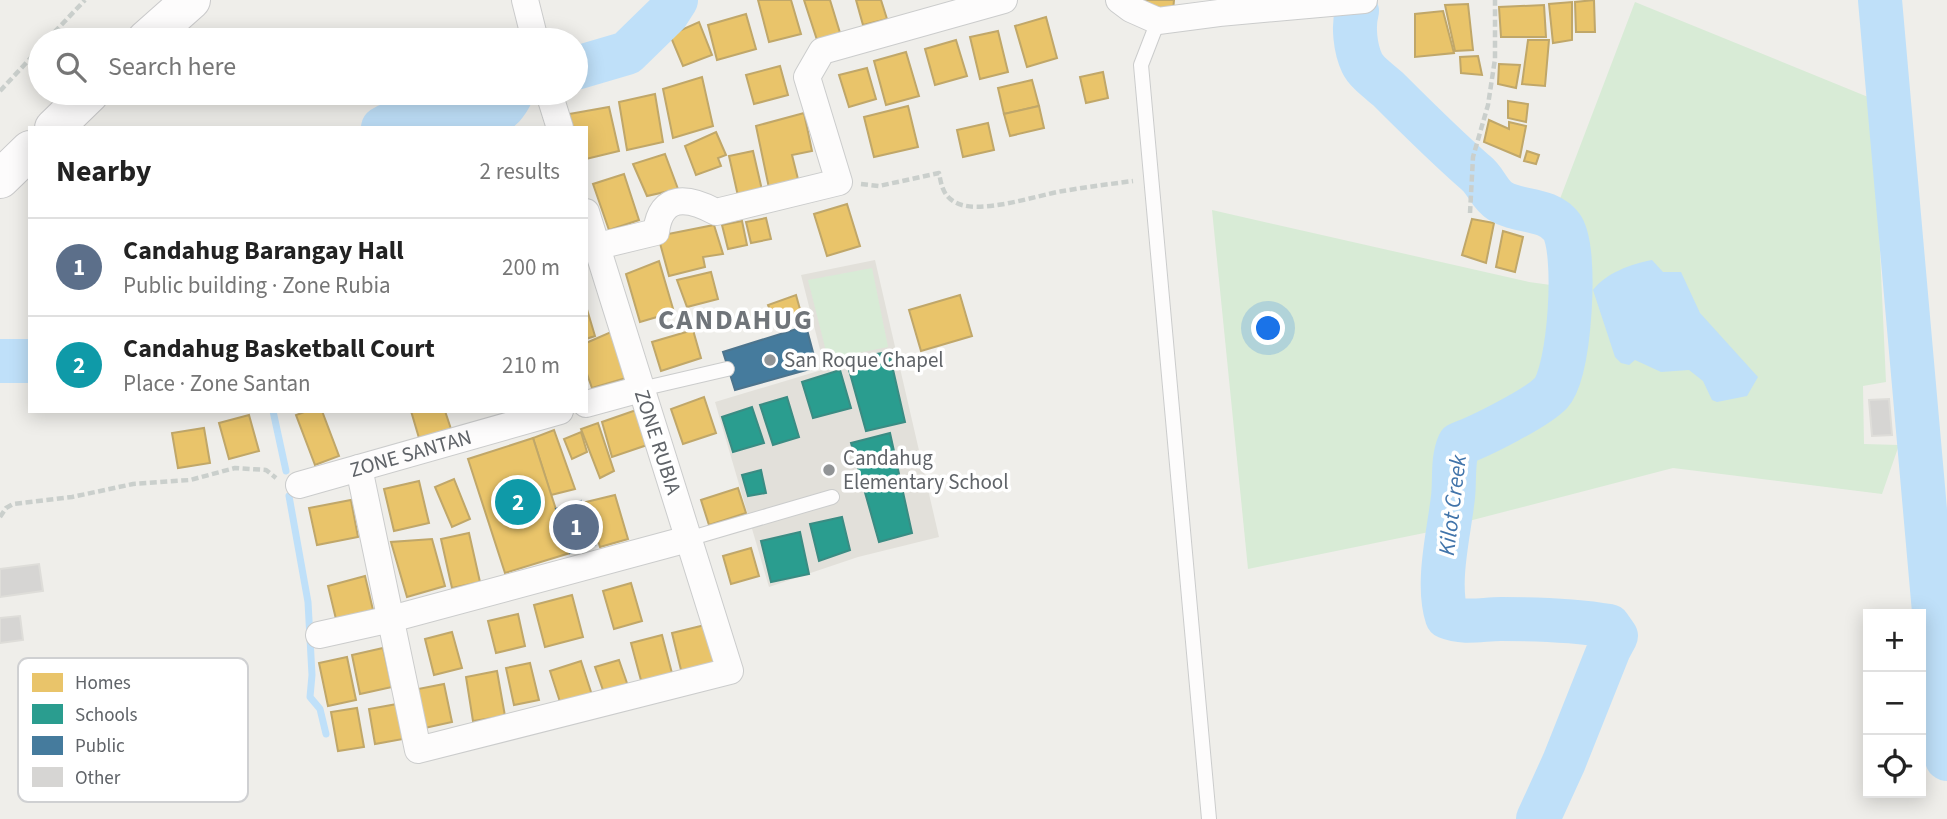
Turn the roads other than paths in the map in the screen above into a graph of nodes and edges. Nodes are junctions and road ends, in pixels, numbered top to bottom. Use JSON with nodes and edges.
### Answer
{"nodes":[{"id":1,"x":191,"y":0,"type":"edge"},
{"id":2,"x":525,"y":0,"type":"edge"},
{"id":3,"x":1004,"y":0,"type":"edge"},
{"id":4,"x":1119,"y":0,"type":"edge"},
{"id":5,"x":1364,"y":0,"type":"edge"},
{"id":6,"x":1158,"y":21,"type":"junction"},
{"id":7,"x":160,"y":28,"type":"edge"},
{"id":8,"x":533,"y":28,"type":"edge"},
{"id":9,"x":78,"y":105,"type":"edge"},
{"id":10,"x":553,"y":105,"type":"edge"},
{"id":11,"x":56,"y":126,"type":"edge"},
{"id":12,"x":559,"y":126,"type":"edge"},
{"id":13,"x":18,"y":162,"type":"edge"},
{"id":14,"x":0,"y":189,"type":"edge"},
{"id":15,"x":588,"y":226,"type":"edge"},
{"id":16,"x":591,"y":247,"type":"edge"},
{"id":17,"x":727,"y":369,"type":"dead end"},
{"id":18,"x":641,"y":389,"type":"junction"},
{"id":19,"x":588,"y":403,"type":"edge"},
{"id":20,"x":554,"y":413,"type":"edge"},
{"id":21,"x":359,"y":468,"type":"junction"},
{"id":22,"x":299,"y":485,"type":"road end"},
{"id":23,"x":832,"y":497,"type":"dead end"},
{"id":24,"x":688,"y":539,"type":"junction"},
{"id":25,"x":391,"y":619,"type":"junction"},
{"id":26,"x":319,"y":635,"type":"dead end"},
{"id":27,"x":1209,"y":819,"type":"edge"}],
"edges":[{"from":1,"to":7,"type":"main road"},
{"from":2,"to":8,"type":"street"},
{"from":3,"to":16,"type":"street"},
{"from":4,"to":6,"type":"street"},
{"from":5,"to":6,"type":"street"},
{"from":6,"to":27,"type":"lane"},
{"from":9,"to":11,"type":"main road"},
{"from":10,"to":12,"type":"street"},
{"from":13,"to":14,"type":"main road"},
{"from":15,"to":16,"type":"street","name":"ZONE RUBIA"},
{"from":16,"to":18,"type":"street","name":"ZONE RUBIA"},
{"from":17,"to":18,"type":"lane"},
{"from":18,"to":19,"type":"street"},
{"from":18,"to":24,"type":"street","name":"ZONE RUBIA"},
{"from":20,"to":21,"type":"street","name":"ZONE SANTAN"},
{"from":21,"to":22,"type":"street","name":"ZONE SANTAN"},
{"from":21,"to":25,"type":"street"},
{"from":23,"to":24,"type":"lane"},
{"from":24,"to":25,"type":"street"},
{"from":24,"to":25,"type":"street","name":"ZONE RUBIA"},
{"from":25,"to":26,"type":"street"}]}
